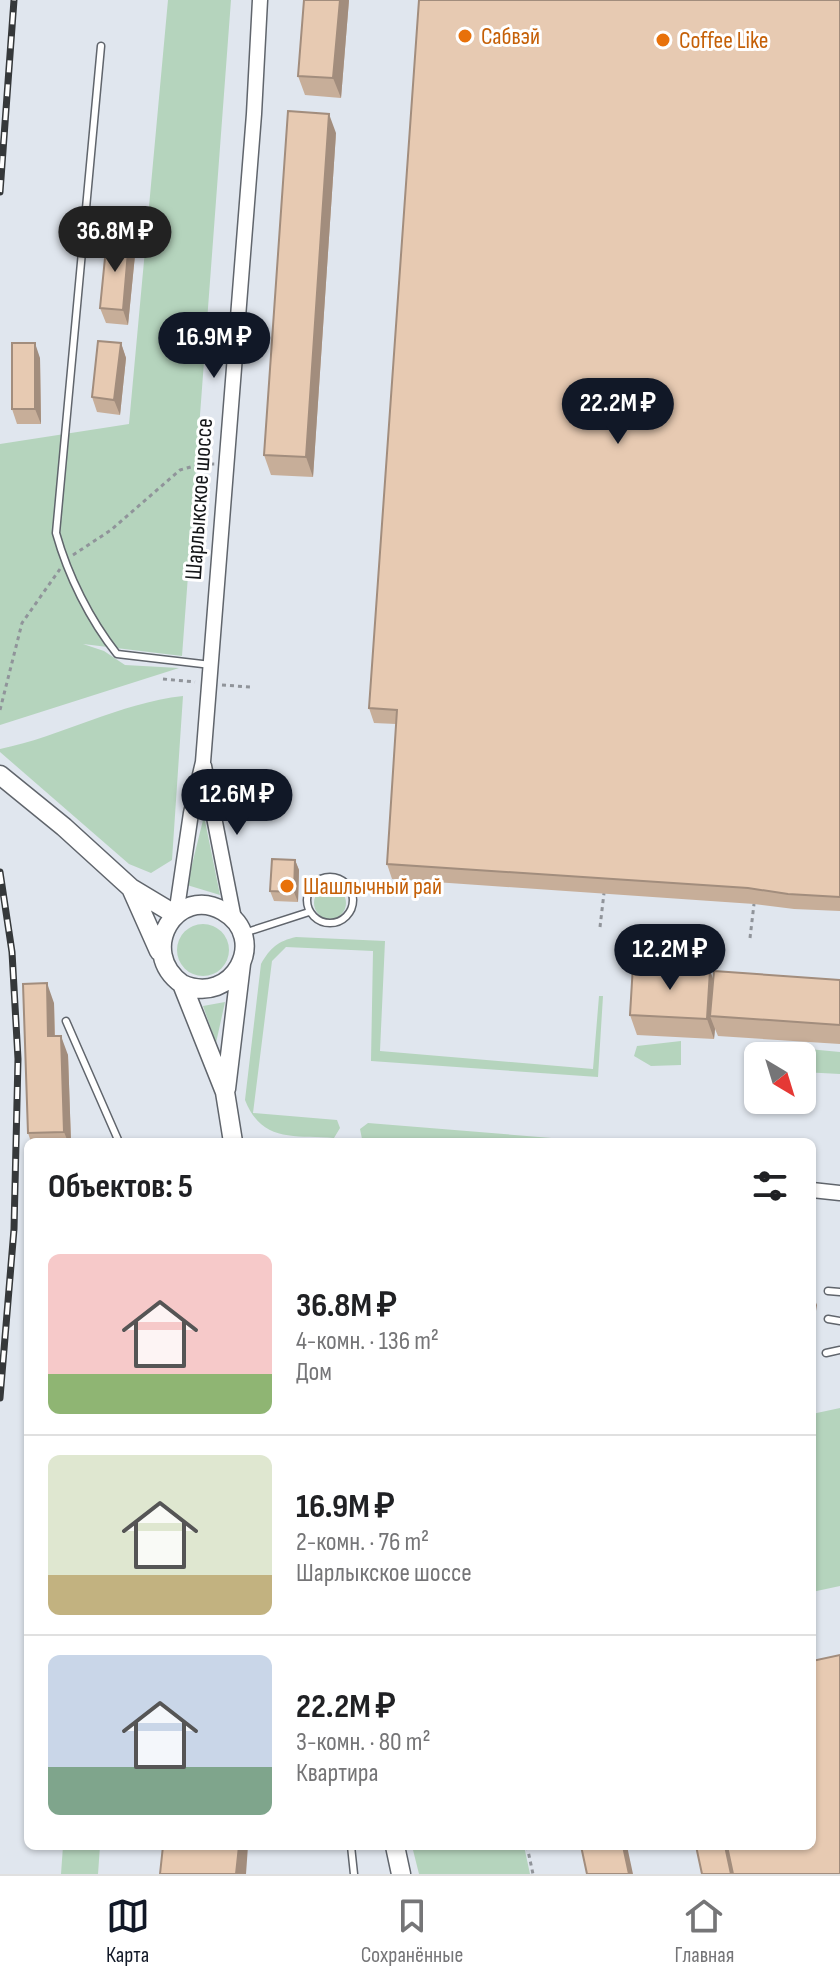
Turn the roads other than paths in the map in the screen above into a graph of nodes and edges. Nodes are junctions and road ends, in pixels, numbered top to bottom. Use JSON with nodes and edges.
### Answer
{"nodes":[{"id":1,"x":260,"y":0,"type":"edge"},
{"id":2,"x":101,"y":46,"type":"dead end"},
{"id":3,"x":211,"y":665,"type":"junction"},
{"id":4,"x":203,"y":762,"type":"junction"},
{"id":5,"x":0,"y":775,"type":"edge"},
{"id":6,"x":131,"y":888,"type":"junction"},
{"id":7,"x":309,"y":912,"type":"junction"},
{"id":8,"x":176,"y":915,"type":"junction"},
{"id":9,"x":238,"y":927,"type":"junction"},
{"id":10,"x":161,"y":955,"type":"junction"},
{"id":11,"x":241,"y":963,"type":"junction"},
{"id":12,"x":182,"y":984,"type":"junction"},
{"id":13,"x":66,"y":1021,"type":"dead end"},
{"id":14,"x":225,"y":1092,"type":"junction"},
{"id":15,"x":117,"y":1138,"type":"edge"},
{"id":16,"x":232,"y":1138,"type":"edge"},
{"id":17,"x":816,"y":1190,"type":"edge"},
{"id":18,"x":840,"y":1193,"type":"edge"},
{"id":19,"x":828,"y":1291,"type":"dead end"},
{"id":20,"x":840,"y":1292,"type":"edge"},
{"id":21,"x":828,"y":1319,"type":"dead end"},
{"id":22,"x":840,"y":1321,"type":"edge"},
{"id":23,"x":840,"y":1350,"type":"edge"},
{"id":24,"x":826,"y":1353,"type":"dead end"},
{"id":25,"x":351,"y":1850,"type":"edge"},
{"id":26,"x":396,"y":1850,"type":"edge"},
{"id":27,"x":354,"y":1874,"type":"edge"},
{"id":28,"x":401,"y":1874,"type":"edge"}],
"edges":[{"from":1,"to":3,"type":"street","name":"Шарлыкское шоссе"},
{"from":2,"to":3,"type":"lane"},
{"from":3,"to":4,"type":"street","name":"Шарлыкское шоссе"},
{"from":4,"to":8,"type":"street","name":"Шарлыкское шоссе"},
{"from":4,"to":9,"type":"street","name":"Шарлыкское шоссе"},
{"from":5,"to":6,"type":"main road"},
{"from":6,"to":8,"type":"main road"},
{"from":6,"to":10,"type":"main road"},
{"from":7,"to":7,"type":"lane"},
{"from":7,"to":9,"type":"lane"},
{"from":8,"to":9,"type":"main road"},
{"from":8,"to":10,"type":"main road"},
{"from":9,"to":11,"type":"main road"},
{"from":10,"to":12,"type":"main road"},
{"from":11,"to":12,"type":"main road"},
{"from":11,"to":14,"type":"main road"},
{"from":12,"to":14,"type":"main road"},
{"from":13,"to":15,"type":"lane"},
{"from":14,"to":16,"type":"main road"},
{"from":17,"to":18,"type":"street"},
{"from":19,"to":20,"type":"lane"},
{"from":21,"to":22,"type":"lane"},
{"from":23,"to":24,"type":"lane"},
{"from":25,"to":27,"type":"lane"},
{"from":26,"to":28,"type":"main road"}]}
